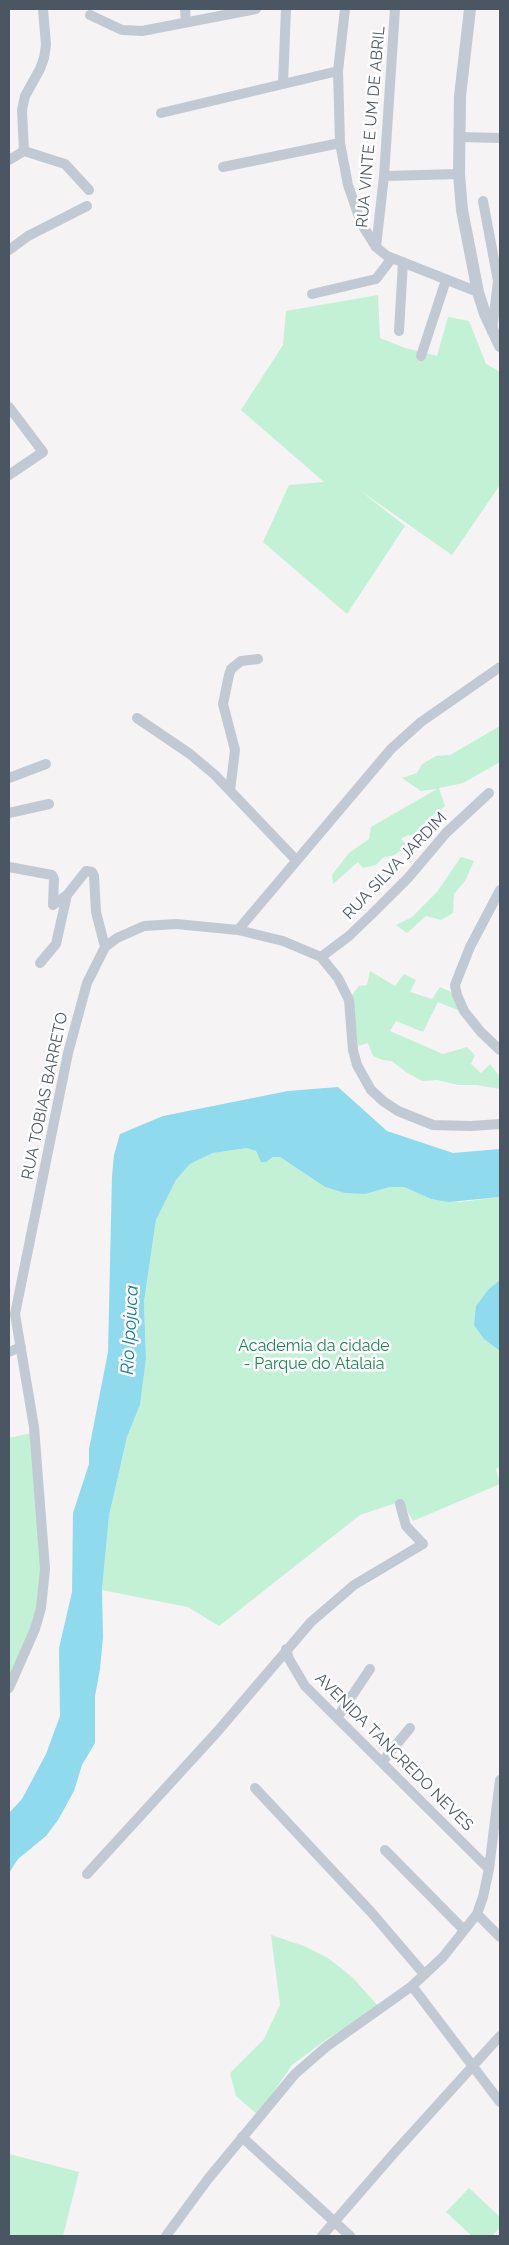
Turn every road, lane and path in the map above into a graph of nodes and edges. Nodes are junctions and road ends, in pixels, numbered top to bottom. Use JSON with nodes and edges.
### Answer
{"nodes":[{"id":1,"x":43,"y":9,"type":"edge"},
{"id":2,"x":185,"y":9,"type":"edge"},
{"id":3,"x":256,"y":9,"type":"edge"},
{"id":4,"x":286,"y":9,"type":"edge"},
{"id":5,"x":345,"y":9,"type":"edge"},
{"id":6,"x":395,"y":9,"type":"edge"},
{"id":7,"x":470,"y":9,"type":"edge"},
{"id":8,"x":90,"y":15,"type":"dead end"},
{"id":9,"x":186,"y":22,"type":"junction"},
{"id":10,"x":338,"y":71,"type":"junction"},
{"id":11,"x":283,"y":84,"type":"junction"},
{"id":12,"x":161,"y":114,"type":"dead end"},
{"id":13,"x":459,"y":137,"type":"junction"},
{"id":14,"x":500,"y":138,"type":"edge"},
{"id":15,"x":340,"y":143,"type":"junction"},
{"id":16,"x":24,"y":151,"type":"junction"},
{"id":17,"x":9,"y":160,"type":"edge"},
{"id":18,"x":223,"y":167,"type":"dead end"},
{"id":19,"x":459,"y":174,"type":"junction"},
{"id":20,"x":384,"y":176,"type":"junction"},
{"id":21,"x":89,"y":190,"type":"dead end"},
{"id":22,"x":483,"y":201,"type":"dead end"},
{"id":23,"x":87,"y":206,"type":"dead end"},
{"id":24,"x":376,"y":247,"type":"junction"},
{"id":25,"x":9,"y":250,"type":"edge"},
{"id":26,"x":392,"y":258,"type":"junction"},
{"id":27,"x":403,"y":262,"type":"junction"},
{"id":28,"x":446,"y":280,"type":"junction"},
{"id":29,"x":499,"y":283,"type":"edge"},
{"id":30,"x":478,"y":292,"type":"junction"},
{"id":31,"x":312,"y":294,"type":"dead end"},
{"id":32,"x":399,"y":331,"type":"dead end"},
{"id":33,"x":492,"y":332,"type":"junction"},
{"id":34,"x":500,"y":346,"type":"edge"},
{"id":35,"x":421,"y":356,"type":"dead end"},
{"id":36,"x":9,"y":407,"type":"edge"},
{"id":37,"x":9,"y":475,"type":"edge"},
{"id":38,"x":258,"y":659,"type":"dead end"},
{"id":39,"x":500,"y":667,"type":"edge"},
{"id":40,"x":137,"y":718,"type":"dead end"},
{"id":41,"x":46,"y":764,"type":"dead end"},
{"id":42,"x":9,"y":778,"type":"edge"},
{"id":43,"x":230,"y":791,"type":"junction"},
{"id":44,"x":489,"y":793,"type":"dead end"},
{"id":45,"x":49,"y":804,"type":"dead end"},
{"id":46,"x":9,"y":813,"type":"edge"},
{"id":47,"x":296,"y":860,"type":"junction"},
{"id":48,"x":9,"y":867,"type":"edge"},
{"id":49,"x":67,"y":894,"type":"junction"},
{"id":50,"x":499,"y":894,"type":"edge"},
{"id":51,"x":238,"y":930,"type":"junction"},
{"id":52,"x":105,"y":947,"type":"junction"},
{"id":53,"x":321,"y":957,"type":"junction"},
{"id":54,"x":40,"y":963,"type":"dead end"},
{"id":55,"x":500,"y":1050,"type":"edge"},
{"id":56,"x":500,"y":1124,"type":"edge"},
{"id":57,"x":12,"y":1315,"type":"edge"},
{"id":58,"x":22,"y":1347,"type":"junction"},
{"id":59,"x":9,"y":1352,"type":"edge"},
{"id":60,"x":400,"y":1504,"type":"dead end"},
{"id":61,"x":286,"y":1649,"type":"junction"},
{"id":62,"x":370,"y":1669,"type":"dead end"},
{"id":63,"x":9,"y":1688,"type":"edge"},
{"id":64,"x":336,"y":1718,"type":"junction"},
{"id":65,"x":410,"y":1728,"type":"dead end"},
{"id":66,"x":382,"y":1762,"type":"junction"},
{"id":67,"x":500,"y":1780,"type":"edge"},
{"id":68,"x":255,"y":1788,"type":"dead end"},
{"id":69,"x":498,"y":1805,"type":"edge"},
{"id":70,"x":385,"y":1850,"type":"dead end"},
{"id":71,"x":489,"y":1869,"type":"junction"},
{"id":72,"x":87,"y":1874,"type":"dead end"},
{"id":73,"x":477,"y":1914,"type":"junction"},
{"id":74,"x":464,"y":1930,"type":"junction"},
{"id":75,"x":500,"y":1937,"type":"edge"},
{"id":76,"x":424,"y":1974,"type":"junction"},
{"id":77,"x":412,"y":1986,"type":"junction"},
{"id":78,"x":500,"y":2036,"type":"edge"},
{"id":79,"x":473,"y":2066,"type":"junction"},
{"id":80,"x":500,"y":2102,"type":"edge"},
{"id":81,"x":242,"y":2137,"type":"junction"},
{"id":82,"x":335,"y":2221,"type":"junction"},
{"id":83,"x":166,"y":2236,"type":"edge"},
{"id":84,"x":322,"y":2236,"type":"edge"},
{"id":85,"x":350,"y":2236,"type":"edge"}],
"edges":[{"from":1,"to":16,"type":"street"},
{"from":2,"to":9,"type":"street"},
{"from":3,"to":9,"type":"street"},
{"from":4,"to":11,"type":"street"},
{"from":5,"to":10,"type":"street"},
{"from":6,"to":20,"type":"street","name":"RUA VINTE E UM DE ABRIL"},
{"from":7,"to":13,"type":"street"},
{"from":8,"to":9,"type":"street"},
{"from":10,"to":11,"type":"street"},
{"from":10,"to":15,"type":"street"},
{"from":11,"to":12,"type":"street"},
{"from":13,"to":14,"type":"street"},
{"from":13,"to":19,"type":"street"},
{"from":15,"to":18,"type":"street"},
{"from":15,"to":24,"type":"street"},
{"from":16,"to":17,"type":"street"},
{"from":16,"to":21,"type":"street"},
{"from":19,"to":20,"type":"street"},
{"from":19,"to":30,"type":"street"},
{"from":20,"to":24,"type":"street","name":"RUA VINTE E UM DE ABRIL"},
{"from":22,"to":29,"type":"street"},
{"from":23,"to":25,"type":"street"},
{"from":24,"to":26,"type":"street"},
{"from":26,"to":27,"type":"street"},
{"from":26,"to":31,"type":"street"},
{"from":27,"to":28,"type":"street"},
{"from":27,"to":32,"type":"street"},
{"from":28,"to":30,"type":"street"},
{"from":28,"to":35,"type":"street"},
{"from":29,"to":33,"type":"street"},
{"from":30,"to":33,"type":"street"},
{"from":33,"to":34,"type":"street"},
{"from":36,"to":37,"type":"street"},
{"from":38,"to":43,"type":"street"},
{"from":39,"to":47,"type":"street"},
{"from":40,"to":43,"type":"street"},
{"from":41,"to":42,"type":"street"},
{"from":43,"to":47,"type":"street"},
{"from":44,"to":53,"type":"street","name":"RUA SILVA JARDIM"},
{"from":45,"to":46,"type":"street"},
{"from":47,"to":51,"type":"street"},
{"from":48,"to":49,"type":"street"},
{"from":49,"to":52,"type":"street"},
{"from":49,"to":54,"type":"street"},
{"from":50,"to":55,"type":"street"},
{"from":51,"to":52,"type":"street"},
{"from":51,"to":53,"type":"street"},
{"from":52,"to":57,"type":"street","name":"RUA TOBIAS BARRETO"},
{"from":53,"to":56,"type":"street"},
{"from":57,"to":58,"type":"street"},
{"from":58,"to":59,"type":"street"},
{"from":58,"to":63,"type":"street"},
{"from":60,"to":61,"type":"street"},
{"from":61,"to":64,"type":"street","name":"AVENIDA TANCREDO NEVES"},
{"from":61,"to":72,"type":"street"},
{"from":62,"to":64,"type":"street"},
{"from":64,"to":66,"type":"street","name":"AVENIDA TANCREDO NEVES"},
{"from":65,"to":66,"type":"street"},
{"from":66,"to":71,"type":"street","name":"AVENIDA TANCREDO NEVES"},
{"from":67,"to":69,"type":"street"},
{"from":68,"to":76,"type":"street"},
{"from":69,"to":71,"type":"street"},
{"from":70,"to":74,"type":"street"},
{"from":71,"to":73,"type":"street"},
{"from":73,"to":74,"type":"street"},
{"from":73,"to":75,"type":"street"},
{"from":74,"to":76,"type":"street"},
{"from":76,"to":77,"type":"street"},
{"from":77,"to":79,"type":"street"},
{"from":77,"to":81,"type":"street"},
{"from":78,"to":79,"type":"street"},
{"from":79,"to":80,"type":"street"},
{"from":79,"to":82,"type":"street"},
{"from":81,"to":82,"type":"street"},
{"from":81,"to":83,"type":"street"},
{"from":82,"to":84,"type":"street"},
{"from":82,"to":85,"type":"street"}]}
